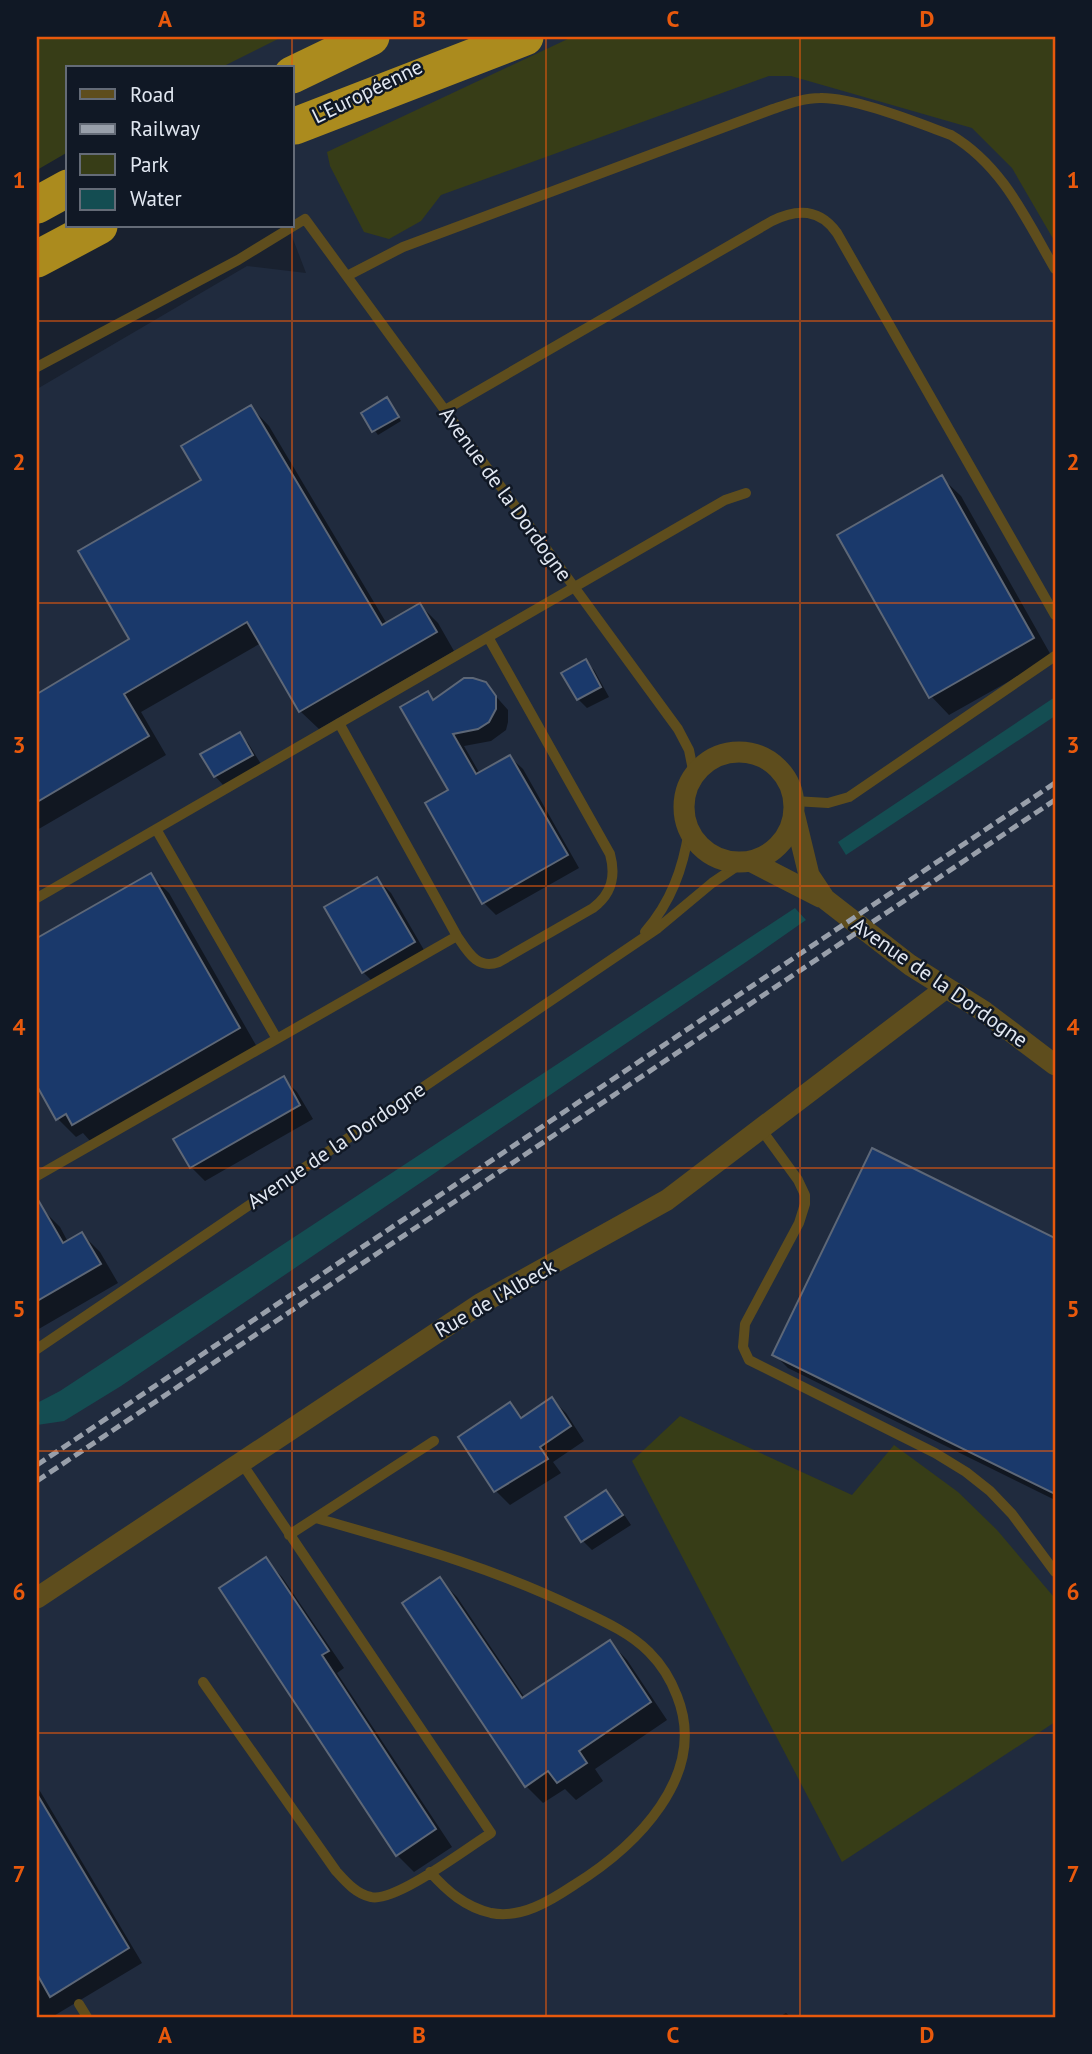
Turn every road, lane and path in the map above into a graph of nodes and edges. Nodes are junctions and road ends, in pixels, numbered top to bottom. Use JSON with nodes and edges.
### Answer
{"nodes":[{"id":1,"x":371,"y":37,"type":"edge"},
{"id":2,"x":479,"y":37,"type":"edge"},
{"id":3,"x":525,"y":37,"type":"edge"},
{"id":4,"x":294,"y":74,"type":"edge"},
{"id":5,"x":294,"y":127,"type":"edge"},
{"id":6,"x":66,"y":189,"type":"edge"},
{"id":7,"x":37,"y":205,"type":"edge"},
{"id":8,"x":294,"y":226,"type":"edge"},
{"id":9,"x":95,"y":228,"type":"edge"},
{"id":10,"x":290,"y":228,"type":"edge"},
{"id":11,"x":37,"y":259,"type":"edge"},
{"id":12,"x":1055,"y":269,"type":"edge"},
{"id":13,"x":347,"y":276,"type":"junction"},
{"id":14,"x":37,"y":367,"type":"edge"},
{"id":15,"x":445,"y":410,"type":"junction"},
{"id":16,"x":746,"y":493,"type":"dead end"},
{"id":17,"x":575,"y":587,"type":"junction"},
{"id":18,"x":1055,"y":615,"type":"edge"},
{"id":19,"x":488,"y":637,"type":"junction"},
{"id":20,"x":1055,"y":656,"type":"edge"},
{"id":21,"x":339,"y":723,"type":"junction"},
{"id":22,"x":695,"y":775,"type":"junction"},
{"id":23,"x":794,"y":807,"type":"junction"},
{"id":24,"x":156,"y":829,"type":"junction"},
{"id":25,"x":689,"y":830,"type":"junction"},
{"id":26,"x":746,"y":862,"type":"junction"},
{"id":27,"x":37,"y":898,"type":"edge"},
{"id":28,"x":825,"y":899,"type":"junction"},
{"id":29,"x":457,"y":936,"type":"junction"},
{"id":30,"x":635,"y":942,"type":"junction"},
{"id":31,"x":946,"y":988,"type":"junction"},
{"id":32,"x":277,"y":1039,"type":"junction"},
{"id":33,"x":1055,"y":1065,"type":"edge"},
{"id":34,"x":761,"y":1129,"type":"junction"},
{"id":35,"x":37,"y":1176,"type":"edge"},
{"id":36,"x":37,"y":1349,"type":"edge"},
{"id":37,"x":434,"y":1441,"type":"dead end"},
{"id":38,"x":241,"y":1462,"type":"junction"},
{"id":39,"x":316,"y":1518,"type":"junction"},
{"id":40,"x":289,"y":1535,"type":"junction"},
{"id":41,"x":1055,"y":1572,"type":"edge"},
{"id":42,"x":37,"y":1598,"type":"edge"},
{"id":43,"x":203,"y":1682,"type":"dead end"},
{"id":44,"x":430,"y":1872,"type":"junction"},
{"id":45,"x":79,"y":2004,"type":"dead end"},
{"id":46,"x":87,"y":2017,"type":"edge"}],
"edges":[{"from":1,"to":4,"type":"highway"},
{"from":2,"to":5,"type":"highway","name":"L'Européenne"},
{"from":3,"to":5,"type":"highway"},
{"from":6,"to":7,"type":"highway"},
{"from":8,"to":13,"type":"lane","name":"Avenue de la Dordogne"},
{"from":9,"to":11,"type":"highway"},
{"from":10,"to":14,"type":"lane","name":"Avenue de la Dordogne"},
{"from":12,"to":13,"type":"lane"},
{"from":13,"to":15,"type":"lane","name":"Avenue de la Dordogne"},
{"from":15,"to":17,"type":"lane","name":"Avenue de la Dordogne"},
{"from":15,"to":18,"type":"lane"},
{"from":16,"to":17,"type":"lane"},
{"from":17,"to":19,"type":"lane"},
{"from":17,"to":22,"type":"lane","name":"Avenue de la Dordogne"},
{"from":19,"to":21,"type":"lane"},
{"from":19,"to":29,"type":"lane"},
{"from":20,"to":23,"type":"lane"},
{"from":21,"to":24,"type":"lane"},
{"from":21,"to":29,"type":"lane"},
{"from":22,"to":23,"type":"street"},
{"from":22,"to":25,"type":"street"},
{"from":23,"to":26,"type":"street"},
{"from":23,"to":28,"type":"street","name":"Avenue de la Dordogne"},
{"from":24,"to":27,"type":"lane"},
{"from":24,"to":32,"type":"lane"},
{"from":25,"to":26,"type":"street"},
{"from":25,"to":30,"type":"lane","name":"Avenue de la Dordogne"},
{"from":26,"to":28,"type":"street","name":"Avenue de la Dordogne"},
{"from":26,"to":30,"type":"lane","name":"Avenue de la Dordogne"},
{"from":28,"to":31,"type":"street","name":"Avenue de la Dordogne"},
{"from":29,"to":32,"type":"lane"},
{"from":30,"to":36,"type":"lane","name":"Avenue de la Dordogne"},
{"from":31,"to":33,"type":"street","name":"Avenue de la Dordogne"},
{"from":31,"to":34,"type":"street","name":"Rue de l'Albeck"},
{"from":32,"to":35,"type":"lane"},
{"from":34,"to":38,"type":"street","name":"Rue de l'Albeck"},
{"from":34,"to":41,"type":"lane"},
{"from":37,"to":39,"type":"lane"},
{"from":38,"to":40,"type":"lane"},
{"from":38,"to":42,"type":"street","name":"Rue de l'Albeck"},
{"from":39,"to":40,"type":"lane"},
{"from":39,"to":44,"type":"lane"},
{"from":40,"to":44,"type":"lane"},
{"from":43,"to":44,"type":"lane"},
{"from":45,"to":46,"type":"lane"}]}
